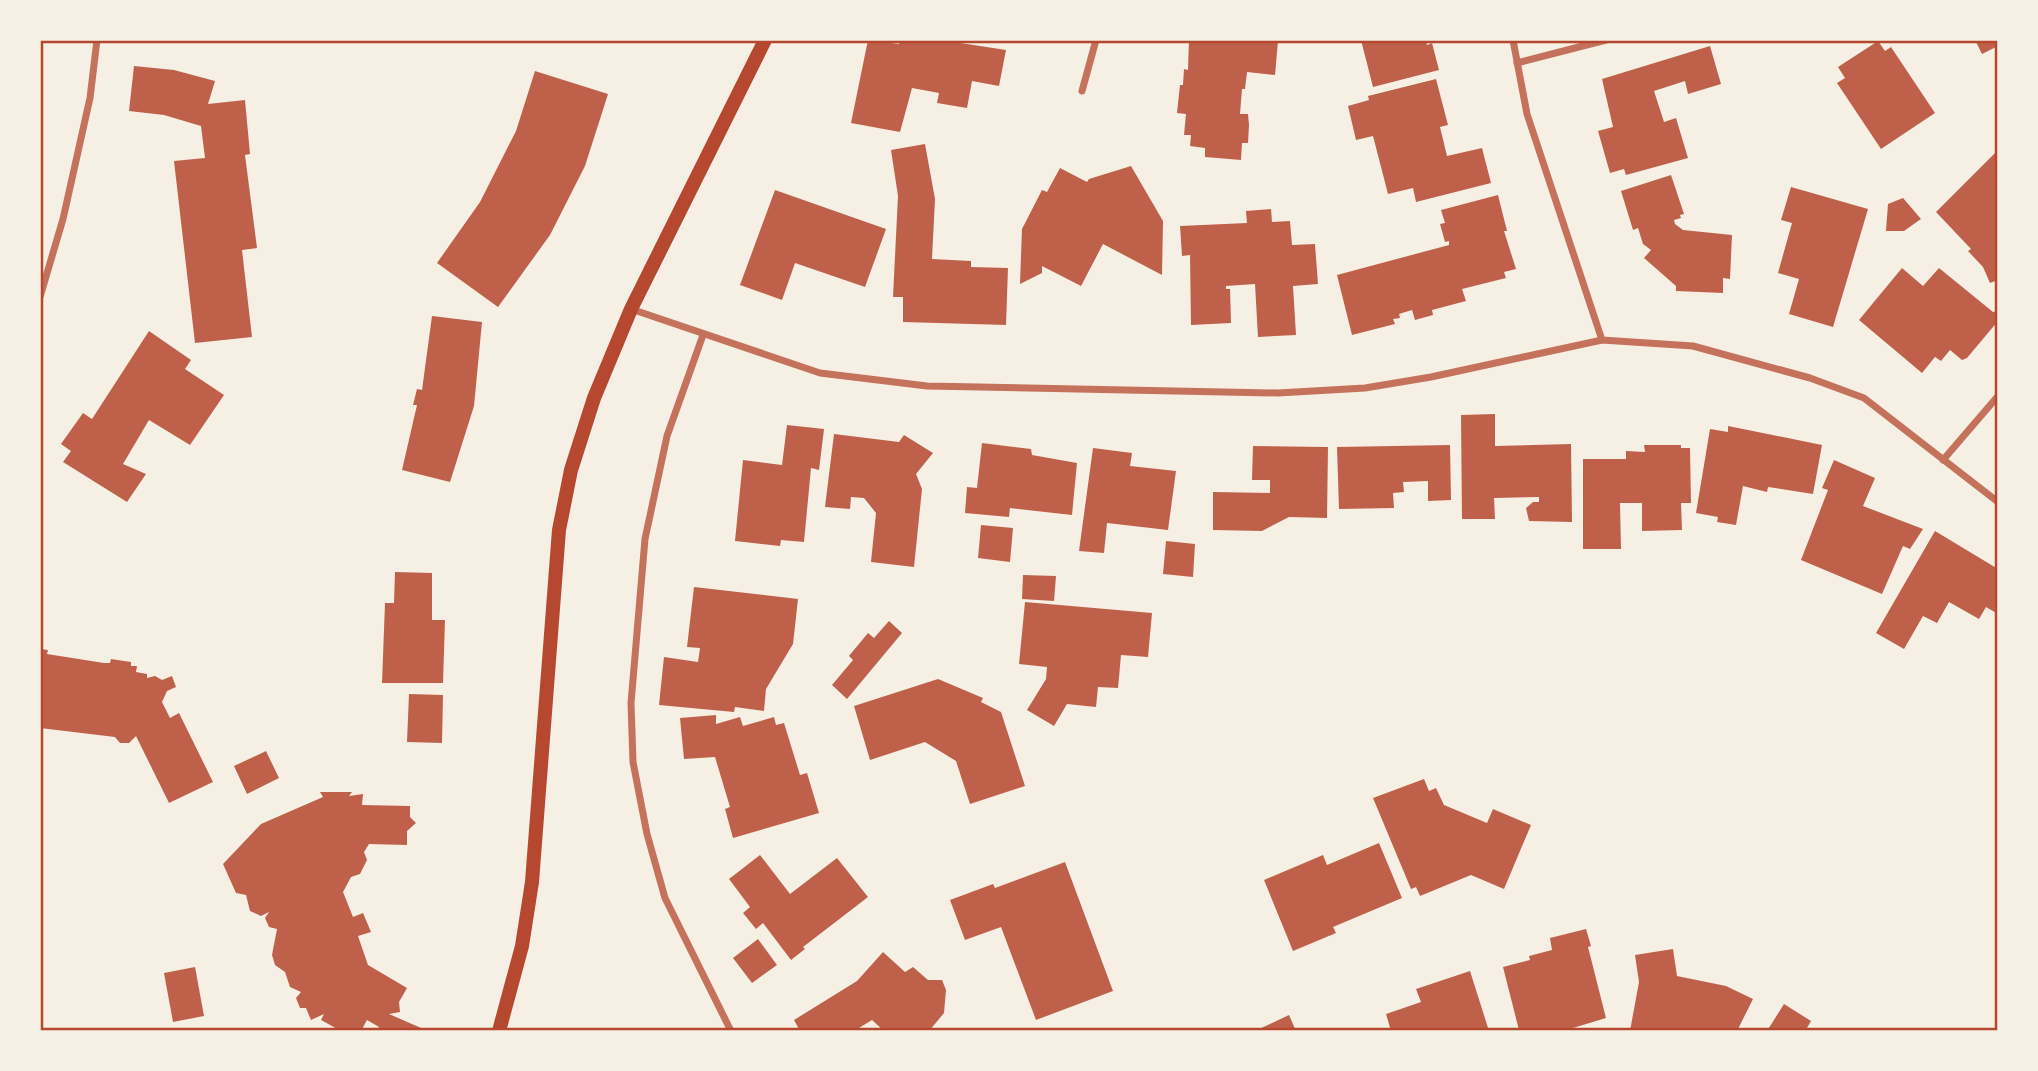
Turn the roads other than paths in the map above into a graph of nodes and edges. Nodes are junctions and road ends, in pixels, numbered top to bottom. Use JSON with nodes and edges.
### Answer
{"nodes":[{"id":1,"x":97,"y":40,"type":"edge"},
{"id":2,"x":765,"y":40,"type":"edge"},
{"id":3,"x":1096,"y":40,"type":"edge"},
{"id":4,"x":1513,"y":40,"type":"edge"},
{"id":5,"x":1606,"y":40,"type":"edge"},
{"id":6,"x":1517,"y":63,"type":"junction"},
{"id":7,"x":1082,"y":91,"type":"dead end"},
{"id":8,"x":40,"y":297,"type":"edge"},
{"id":9,"x":631,"y":310,"type":"junction"},
{"id":10,"x":703,"y":335,"type":"junction"},
{"id":11,"x":1602,"y":340,"type":"junction"},
{"id":12,"x":1998,"y":396,"type":"edge"},
{"id":13,"x":1943,"y":460,"type":"junction"},
{"id":14,"x":1998,"y":502,"type":"edge"},
{"id":15,"x":499,"y":1031,"type":"edge"},
{"id":16,"x":731,"y":1031,"type":"edge"}],
"edges":[{"from":1,"to":8,"type":"street"},
{"from":2,"to":9,"type":"main road"},
{"from":3,"to":7,"type":"street"},
{"from":4,"to":6,"type":"street"},
{"from":5,"to":6,"type":"street"},
{"from":6,"to":11,"type":"street"},
{"from":9,"to":10,"type":"street"},
{"from":9,"to":15,"type":"main road"},
{"from":10,"to":11,"type":"street"},
{"from":10,"to":16,"type":"street"},
{"from":11,"to":13,"type":"street"},
{"from":12,"to":13,"type":"street"},
{"from":13,"to":14,"type":"street"}]}
